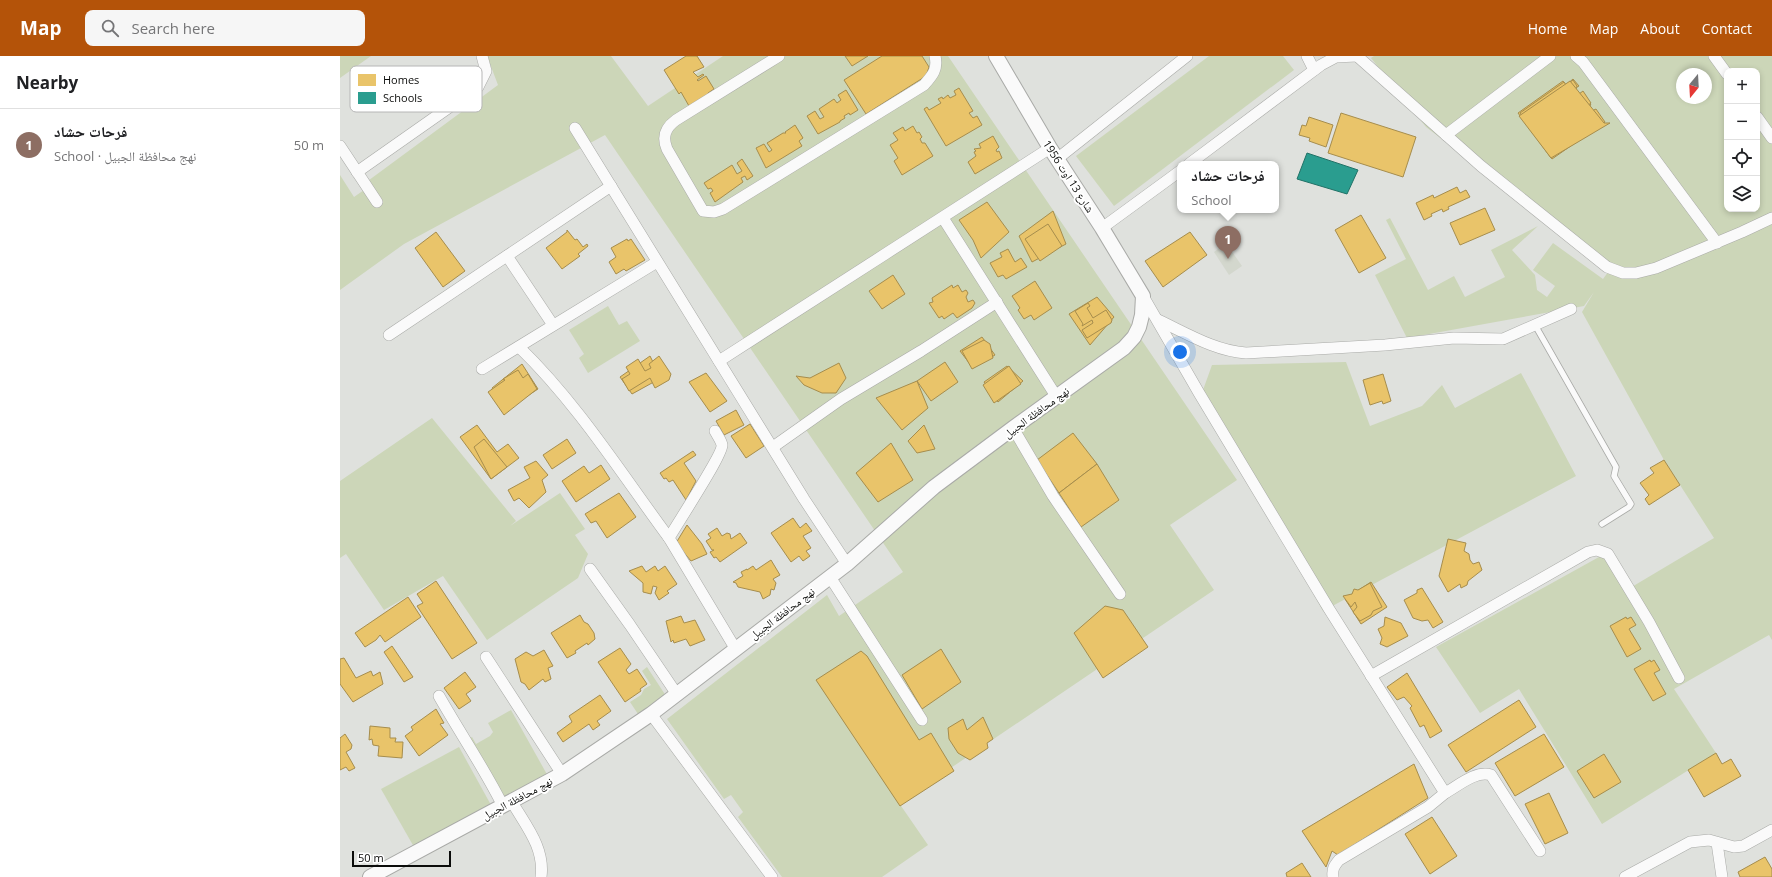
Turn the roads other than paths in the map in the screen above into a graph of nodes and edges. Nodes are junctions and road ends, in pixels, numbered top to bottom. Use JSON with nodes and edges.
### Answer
{"nodes":[{"id":1,"x":482,"y":56,"type":"edge"},
{"id":2,"x":779,"y":56,"type":"edge"},
{"id":3,"x":935,"y":56,"type":"edge"},
{"id":4,"x":996,"y":56,"type":"edge"},
{"id":5,"x":1187,"y":56,"type":"edge"},
{"id":6,"x":1307,"y":56,"type":"edge"},
{"id":7,"x":1356,"y":56,"type":"edge"},
{"id":8,"x":1550,"y":56,"type":"edge"},
{"id":9,"x":1576,"y":56,"type":"edge"},
{"id":10,"x":1714,"y":56,"type":"edge"},
{"id":11,"x":1314,"y":70,"type":"junction"},
{"id":12,"x":1724,"y":70,"type":"edge"},
{"id":13,"x":482,"y":79,"type":"edge"},
{"id":14,"x":442,"y":112,"type":"edge"},
{"id":15,"x":1760,"y":120,"type":"edge"},
{"id":16,"x":575,"y":128,"type":"dead end"},
{"id":17,"x":1446,"y":135,"type":"junction"},
{"id":18,"x":1772,"y":138,"type":"edge"},
{"id":19,"x":340,"y":146,"type":"edge"},
{"id":20,"x":1054,"y":154,"type":"junction"},
{"id":21,"x":1193,"y":161,"type":"edge"},
{"id":22,"x":357,"y":172,"type":"junction"},
{"id":23,"x":1177,"y":173,"type":"edge"},
{"id":24,"x":611,"y":186,"type":"junction"},
{"id":25,"x":376,"y":202,"type":"dead end"},
{"id":26,"x":943,"y":218,"type":"junction"},
{"id":27,"x":1772,"y":218,"type":"edge"},
{"id":28,"x":1102,"y":228,"type":"junction"},
{"id":29,"x":1717,"y":243,"type":"junction"},
{"id":30,"x":507,"y":256,"type":"junction"},
{"id":31,"x":657,"y":262,"type":"junction"},
{"id":32,"x":1143,"y":296,"type":"junction"},
{"id":33,"x":997,"y":302,"type":"junction"},
{"id":34,"x":1571,"y":309,"type":"dead end"},
{"id":35,"x":1158,"y":320,"type":"junction"},
{"id":36,"x":553,"y":325,"type":"junction"},
{"id":37,"x":1535,"y":325,"type":"junction"},
{"id":38,"x":389,"y":335,"type":"dead end"},
{"id":39,"x":519,"y":347,"type":"junction"},
{"id":40,"x":719,"y":361,"type":"junction"},
{"id":41,"x":482,"y":369,"type":"dead end"},
{"id":42,"x":1056,"y":396,"type":"junction"},
{"id":43,"x":1013,"y":428,"type":"junction"},
{"id":44,"x":715,"y":431,"type":"dead end"},
{"id":45,"x":773,"y":446,"type":"junction"},
{"id":46,"x":1602,"y":524,"type":"dead end"},
{"id":47,"x":669,"y":538,"type":"junction"},
{"id":48,"x":847,"y":564,"type":"junction"},
{"id":49,"x":590,"y":569,"type":"dead end"},
{"id":50,"x":830,"y":577,"type":"junction"},
{"id":51,"x":1120,"y":594,"type":"dead end"},
{"id":52,"x":735,"y":648,"type":"junction"},
{"id":53,"x":486,"y":657,"type":"dead end"},
{"id":54,"x":1371,"y":676,"type":"junction"},
{"id":55,"x":1680,"y":678,"type":"dead end"},
{"id":56,"x":676,"y":693,"type":"junction"},
{"id":57,"x":439,"y":696,"type":"dead end"},
{"id":58,"x":651,"y":714,"type":"junction"},
{"id":59,"x":922,"y":720,"type":"dead end"},
{"id":60,"x":562,"y":774,"type":"junction"},
{"id":61,"x":1445,"y":794,"type":"junction"},
{"id":62,"x":508,"y":804,"type":"junction"},
{"id":63,"x":1772,"y":830,"type":"edge"},
{"id":64,"x":1717,"y":842,"type":"junction"},
{"id":65,"x":1540,"y":851,"type":"dead end"},
{"id":66,"x":370,"y":877,"type":"edge"},
{"id":67,"x":541,"y":877,"type":"edge"},
{"id":68,"x":772,"y":877,"type":"edge"},
{"id":69,"x":1333,"y":877,"type":"edge"},
{"id":70,"x":1625,"y":877,"type":"edge"},
{"id":71,"x":1722,"y":877,"type":"edge"}],
"edges":[{"from":1,"to":13,"type":"street"},
{"from":2,"to":3,"type":"street"},
{"from":4,"to":20,"type":"street","name":"شارع 13 اوت 1956"},
{"from":5,"to":20,"type":"street"},
{"from":6,"to":11,"type":"street"},
{"from":7,"to":11,"type":"street"},
{"from":7,"to":17,"type":"street"},
{"from":8,"to":17,"type":"street"},
{"from":9,"to":29,"type":"street"},
{"from":10,"to":12,"type":"street"},
{"from":11,"to":21,"type":"street"},
{"from":14,"to":22,"type":"street"},
{"from":15,"to":18,"type":"street"},
{"from":16,"to":24,"type":"street"},
{"from":17,"to":29,"type":"street"},
{"from":19,"to":22,"type":"street"},
{"from":20,"to":26,"type":"street"},
{"from":20,"to":28,"type":"street","name":"شارع 13 اوت 1956"},
{"from":22,"to":25,"type":"street"},
{"from":23,"to":28,"type":"street"},
{"from":24,"to":30,"type":"street"},
{"from":24,"to":31,"type":"street"},
{"from":26,"to":33,"type":"street"},
{"from":26,"to":40,"type":"street"},
{"from":27,"to":29,"type":"street"},
{"from":28,"to":32,"type":"street","name":"شارع 13 اوت 1956"},
{"from":30,"to":36,"type":"street"},
{"from":30,"to":38,"type":"street"},
{"from":31,"to":36,"type":"street"},
{"from":31,"to":40,"type":"street"},
{"from":32,"to":35,"type":"street"},
{"from":32,"to":42,"type":"street","name":"نهج محافظة الجبيل"},
{"from":33,"to":42,"type":"street"},
{"from":33,"to":45,"type":"street"},
{"from":34,"to":37,"type":"street"},
{"from":35,"to":37,"type":"street"},
{"from":35,"to":54,"type":"street"},
{"from":36,"to":39,"type":"street"},
{"from":37,"to":46,"type":"lane"},
{"from":39,"to":41,"type":"street"},
{"from":39,"to":47,"type":"street"},
{"from":40,"to":45,"type":"street"},
{"from":42,"to":43,"type":"street","name":"نهج محافظة الجبيل"},
{"from":43,"to":48,"type":"street","name":"نهج محافظة الجبيل"},
{"from":43,"to":51,"type":"street"},
{"from":44,"to":47,"type":"street"},
{"from":45,"to":48,"type":"street"},
{"from":47,"to":52,"type":"street"},
{"from":48,"to":50,"type":"street","name":"نهج محافظة الجبيل"},
{"from":49,"to":56,"type":"street"},
{"from":50,"to":52,"type":"street","name":"نهج محافظة الجبيل"},
{"from":50,"to":59,"type":"street"},
{"from":52,"to":56,"type":"street","name":"نهج محافظة الجبيل"},
{"from":53,"to":60,"type":"street"},
{"from":54,"to":55,"type":"street"},
{"from":54,"to":61,"type":"street"},
{"from":56,"to":58,"type":"street","name":"نهج محافظة الجبيل"},
{"from":57,"to":62,"type":"street"},
{"from":58,"to":60,"type":"street","name":"نهج محافظة الجبيل"},
{"from":58,"to":68,"type":"street"},
{"from":60,"to":62,"type":"street","name":"نهج محافظة الجبيل"},
{"from":61,"to":65,"type":"street"},
{"from":61,"to":69,"type":"street"},
{"from":62,"to":66,"type":"street","name":"نهج محافظة الجبيل"},
{"from":62,"to":67,"type":"street"},
{"from":63,"to":64,"type":"street"},
{"from":64,"to":70,"type":"street"},
{"from":64,"to":71,"type":"street"}]}
